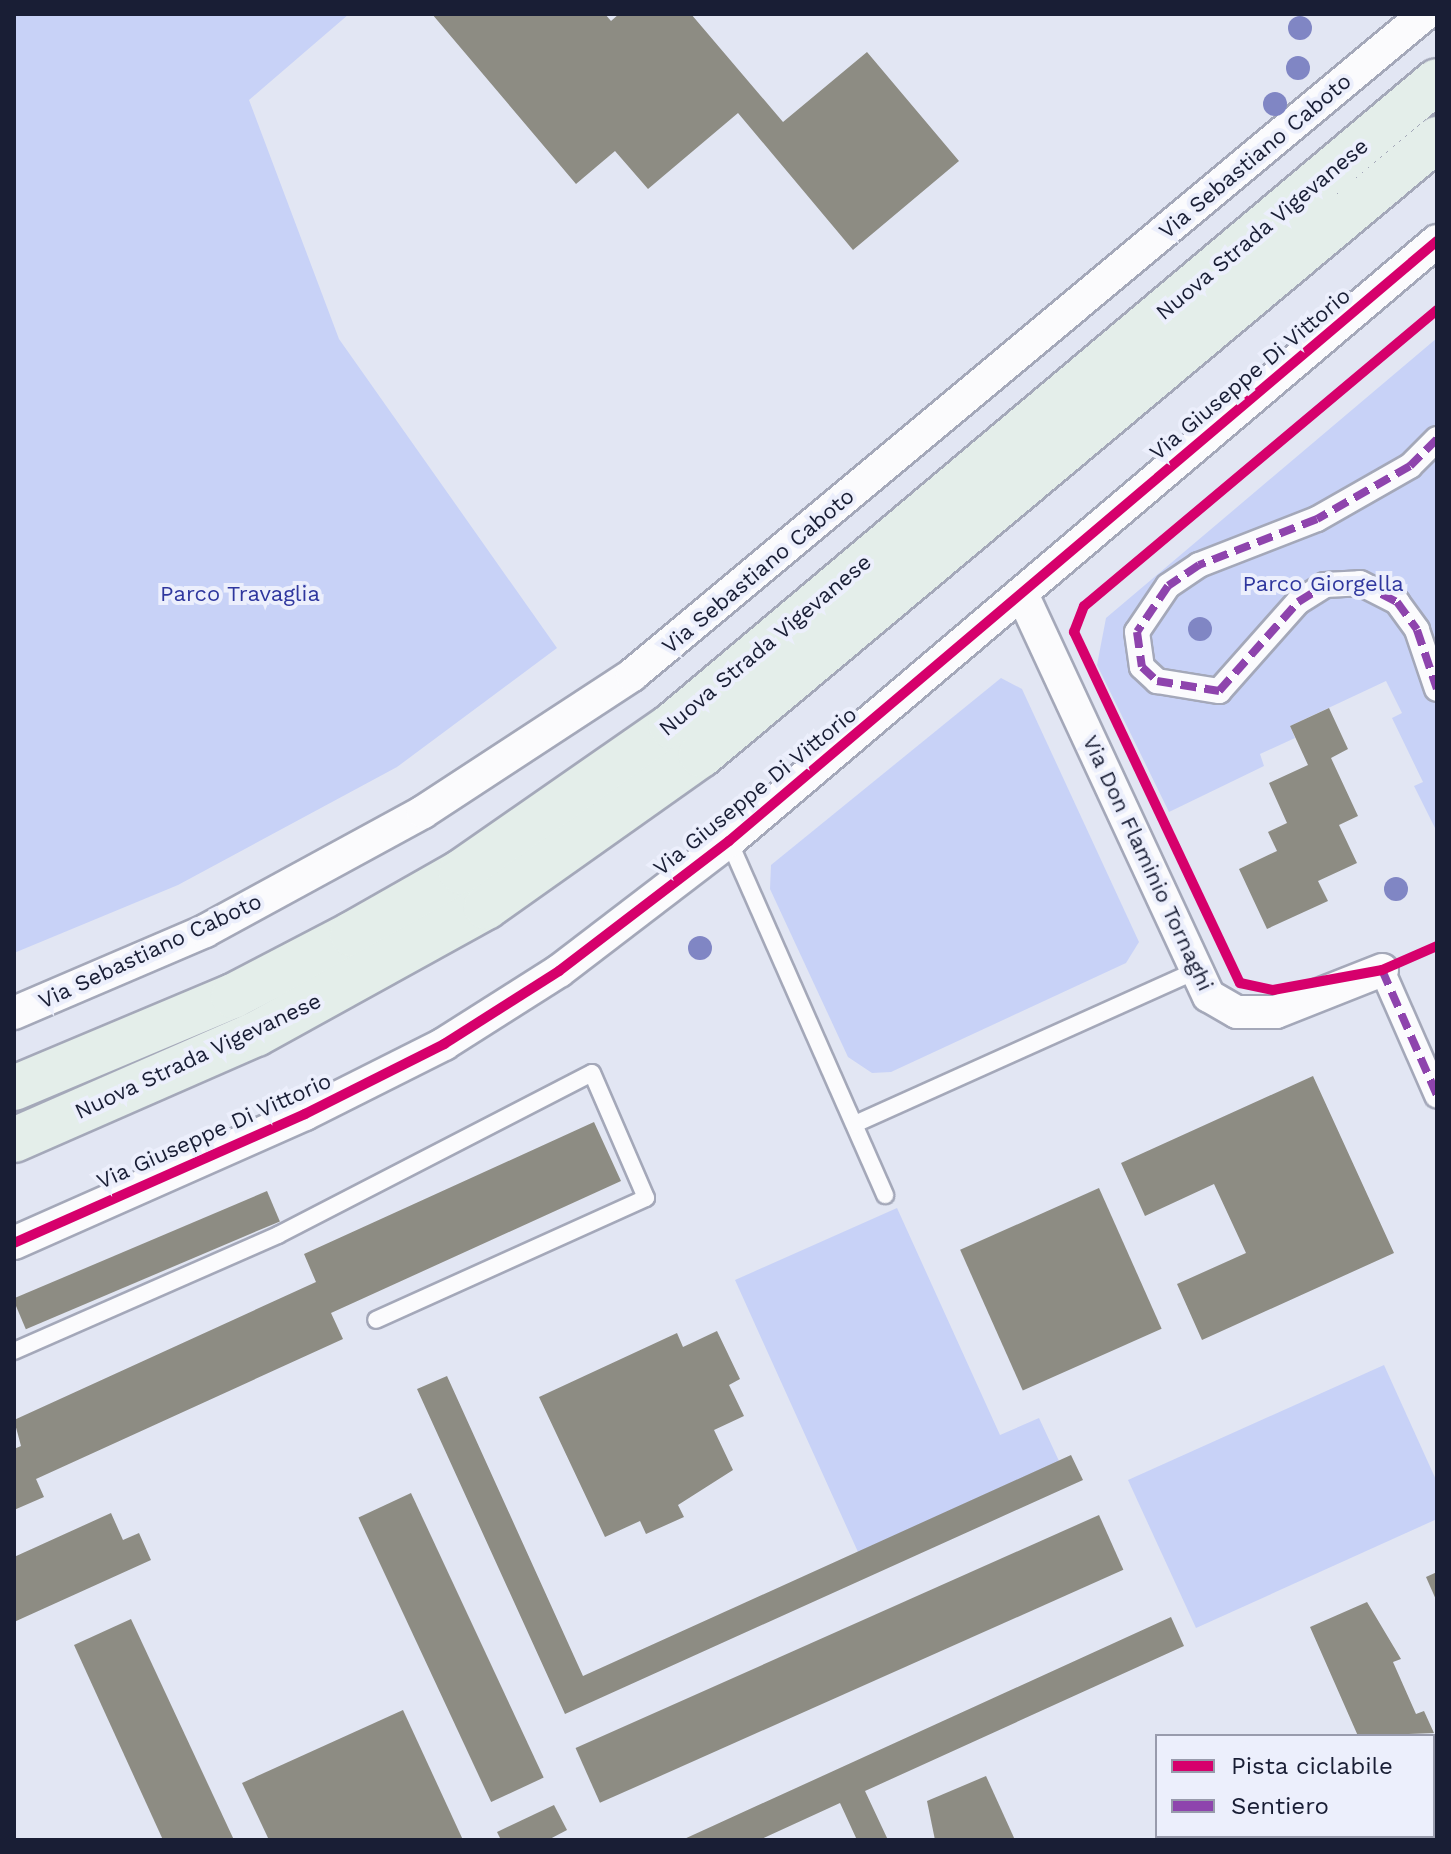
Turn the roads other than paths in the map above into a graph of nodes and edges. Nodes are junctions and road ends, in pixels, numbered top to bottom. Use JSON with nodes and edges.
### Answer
{"nodes":[{"id":1,"x":1425,"y":14,"type":"edge"},
{"id":2,"x":1437,"y":81,"type":"edge"},
{"id":3,"x":1437,"y":139,"type":"edge"},
{"id":4,"x":1437,"y":241,"type":"edge"},
{"id":5,"x":1437,"y":439,"type":"edge"},
{"id":6,"x":1022,"y":594,"type":"junction"},
{"id":7,"x":1437,"y":689,"type":"edge"},
{"id":8,"x":729,"y":841,"type":"junction"},
{"id":9,"x":1382,"y":970,"type":"joint"},
{"id":10,"x":1196,"y":971,"type":"junction"},
{"id":11,"x":14,"y":1013,"type":"edge"},
{"id":12,"x":14,"y":1086,"type":"edge"},
{"id":13,"x":1437,"y":1095,"type":"edge"},
{"id":14,"x":81,"y":1111,"type":"junction"},
{"id":15,"x":855,"y":1124,"type":"junction"},
{"id":16,"x":14,"y":1140,"type":"edge"},
{"id":17,"x":14,"y":1150,"type":"edge"},
{"id":18,"x":885,"y":1195,"type":"dead end"},
{"id":19,"x":14,"y":1243,"type":"edge"},
{"id":20,"x":376,"y":1320,"type":"dead end"},
{"id":21,"x":14,"y":1351,"type":"edge"}],
"edges":[{"from":1,"to":11,"type":"street","name":"Via Sebastiano Caboto"},
{"from":2,"to":12,"type":"main road","name":"Nuova Strada Vigevanese"},
{"from":3,"to":14,"type":"main road","name":"Nuova Strada Vigevanese"},
{"from":4,"to":6,"type":"street","name":"Via Giuseppe Di Vittorio"},
{"from":5,"to":7,"type":"street"},
{"from":6,"to":8,"type":"street","name":"Via Giuseppe Di Vittorio"},
{"from":6,"to":10,"type":"street","name":"Via Don Flaminio Tornaghi"},
{"from":8,"to":15,"type":"lane"},
{"from":8,"to":19,"type":"street","name":"Via Giuseppe Di Vittorio"},
{"from":9,"to":10,"type":"street","name":"Via Don Flaminio Tornaghi"},
{"from":9,"to":13,"type":"street"},
{"from":10,"to":15,"type":"lane"},
{"from":14,"to":16,"type":"main road","name":"Nuova Strada Vigevanese"},
{"from":14,"to":17,"type":"main road"},
{"from":15,"to":18,"type":"lane"},
{"from":20,"to":21,"type":"lane"}]}
